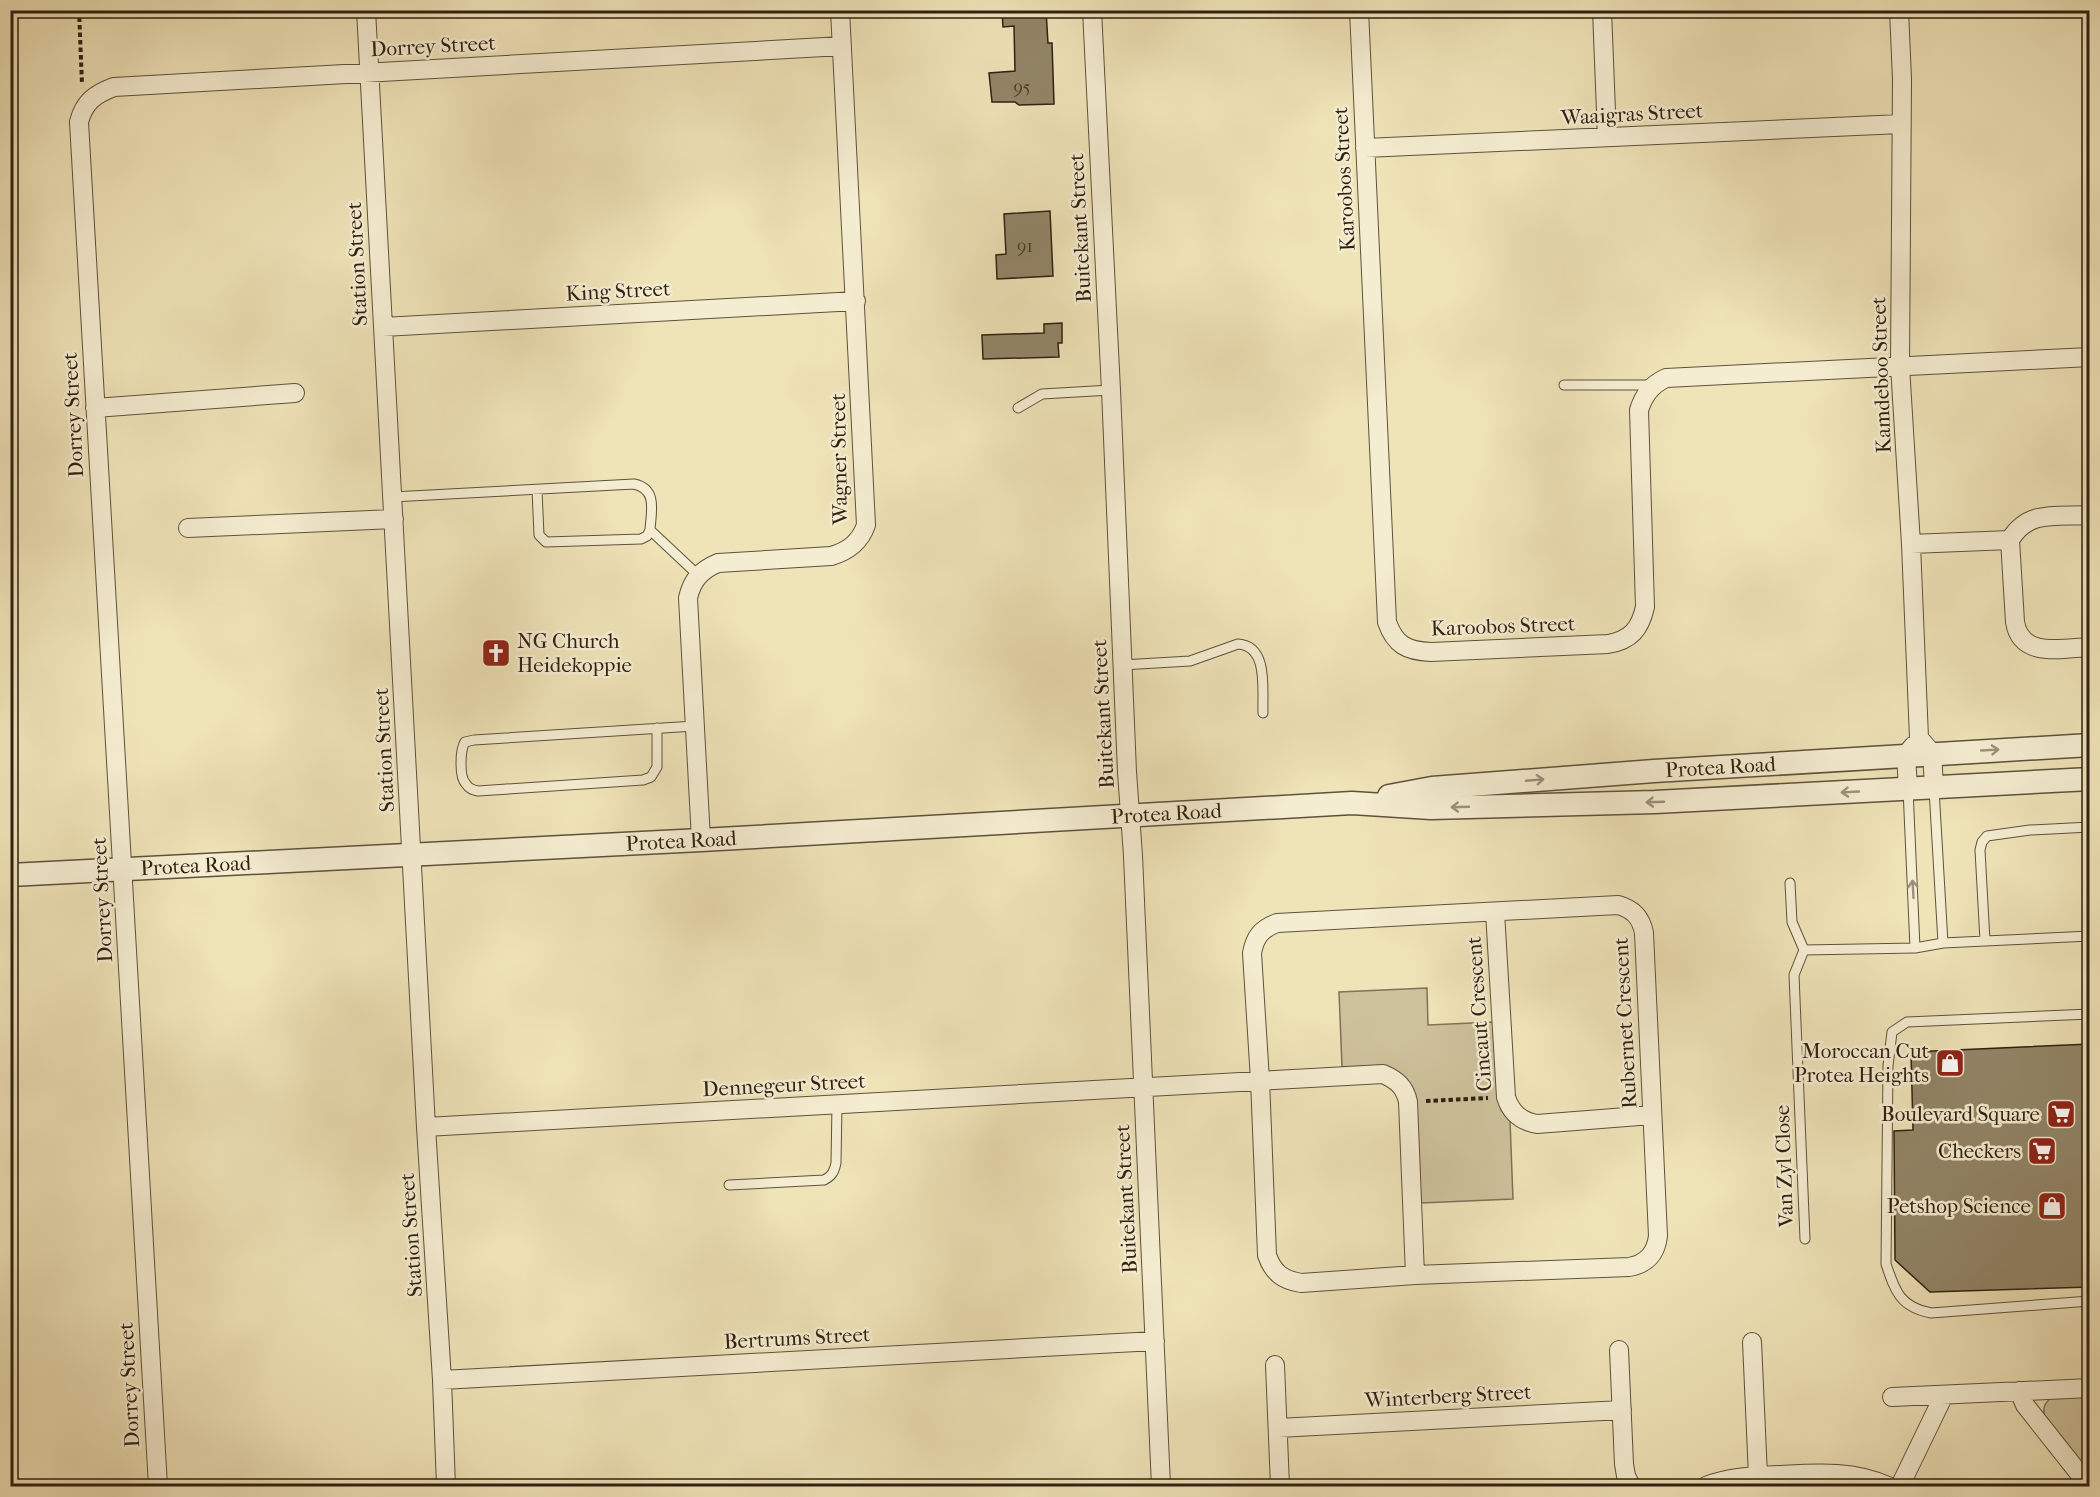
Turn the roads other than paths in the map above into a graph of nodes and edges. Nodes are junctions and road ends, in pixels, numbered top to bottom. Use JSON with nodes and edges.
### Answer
{"nodes":[{"id":1,"x":366,"y":10,"type":"edge"},
{"id":2,"x":840,"y":10,"type":"edge"},
{"id":3,"x":1092,"y":10,"type":"edge"},
{"id":4,"x":1359,"y":10,"type":"edge"},
{"id":5,"x":1602,"y":10,"type":"edge"},
{"id":6,"x":1899,"y":10,"type":"edge"},
{"id":7,"x":842,"y":46,"type":"junction"},
{"id":8,"x":369,"y":73,"type":"junction"},
{"id":9,"x":1901,"y":124,"type":"junction"},
{"id":10,"x":1607,"y":138,"type":"junction"},
{"id":11,"x":1365,"y":148,"type":"junction"},
{"id":12,"x":856,"y":301,"type":"junction"},
{"id":13,"x":383,"y":327,"type":"junction"},
{"id":14,"x":2090,"y":357,"type":"edge"},
{"id":15,"x":1900,"y":366,"type":"junction"},
{"id":16,"x":1564,"y":385,"type":"dead end"},
{"id":17,"x":1654,"y":385,"type":"junction"},
{"id":18,"x":1111,"y":390,"type":"junction"},
{"id":19,"x":295,"y":393,"type":"dead end"},
{"id":20,"x":95,"y":408,"type":"junction"},
{"id":21,"x":1018,"y":408,"type":"dead end"},
{"id":22,"x":537,"y":490,"type":"junction"},
{"id":23,"x":392,"y":497,"type":"junction"},
{"id":24,"x":2090,"y":515,"type":"edge"},
{"id":25,"x":393,"y":519,"type":"junction"},
{"id":26,"x":188,"y":528,"type":"dead end"},
{"id":27,"x":650,"y":530,"type":"junction"},
{"id":28,"x":2010,"y":540,"type":"junction"},
{"id":29,"x":1911,"y":544,"type":"junction"},
{"id":30,"x":698,"y":575,"type":"junction"},
{"id":31,"x":2090,"y":647,"type":"edge"},
{"id":32,"x":1122,"y":665,"type":"junction"},
{"id":33,"x":1263,"y":713,"type":"dead end"},
{"id":34,"x":695,"y":726,"type":"junction"},
{"id":35,"x":657,"y":729,"type":"junction"},
{"id":36,"x":2090,"y":745,"type":"edge"},
{"id":37,"x":1919,"y":748,"type":"junction"},
{"id":38,"x":2090,"y":779,"type":"edge"},
{"id":39,"x":1934,"y":786,"type":"junction"},
{"id":40,"x":1908,"y":789,"type":"junction"},
{"id":41,"x":1352,"y":803,"type":"junction"},
{"id":42,"x":1131,"y":815,"type":"junction"},
{"id":43,"x":2090,"y":827,"type":"edge"},
{"id":44,"x":701,"y":840,"type":"junction"},
{"id":45,"x":413,"y":855,"type":"junction"},
{"id":46,"x":123,"y":869,"type":"junction"},
{"id":47,"x":10,"y":875,"type":"edge"},
{"id":48,"x":1791,"y":883,"type":"dead end"},
{"id":49,"x":1496,"y":912,"type":"junction"},
{"id":50,"x":2090,"y":936,"type":"edge"},
{"id":51,"x":1985,"y":941,"type":"junction"},
{"id":52,"x":1943,"y":943,"type":"junction"},
{"id":53,"x":1915,"y":948,"type":"junction"},
{"id":54,"x":1804,"y":950,"type":"junction"},
{"id":55,"x":2090,"y":1014,"type":"edge"},
{"id":56,"x":1260,"y":1080,"type":"junction"},
{"id":57,"x":1143,"y":1088,"type":"junction"},
{"id":58,"x":837,"y":1105,"type":"junction"},
{"id":59,"x":1652,"y":1115,"type":"junction"},
{"id":60,"x":426,"y":1127,"type":"junction"},
{"id":61,"x":729,"y":1185,"type":"dead end"},
{"id":62,"x":1805,"y":1239,"type":"dead end"},
{"id":63,"x":1415,"y":1275,"type":"junction"},
{"id":64,"x":2090,"y":1300,"type":"edge"},
{"id":65,"x":1155,"y":1341,"type":"junction"},
{"id":66,"x":1752,"y":1342,"type":"dead end"},
{"id":67,"x":1619,"y":1350,"type":"dead end"},
{"id":68,"x":1275,"y":1365,"type":"dead end"},
{"id":69,"x":442,"y":1380,"type":"junction"},
{"id":70,"x":2090,"y":1388,"type":"edge"},
{"id":71,"x":2019,"y":1391,"type":"junction"},
{"id":72,"x":1944,"y":1395,"type":"junction"},
{"id":73,"x":1892,"y":1397,"type":"dead end"},
{"id":74,"x":1622,"y":1410,"type":"junction"},
{"id":75,"x":1278,"y":1428,"type":"junction"},
{"id":76,"x":1758,"y":1476,"type":"junction"},
{"id":77,"x":158,"y":1486,"type":"edge"},
{"id":78,"x":446,"y":1486,"type":"edge"},
{"id":79,"x":1161,"y":1486,"type":"edge"},
{"id":80,"x":1280,"y":1486,"type":"edge"},
{"id":81,"x":1631,"y":1486,"type":"edge"},
{"id":82,"x":1706,"y":1486,"type":"edge"},
{"id":83,"x":1888,"y":1486,"type":"edge"},
{"id":84,"x":1900,"y":1486,"type":"edge"},
{"id":85,"x":2089,"y":1486,"type":"edge"}],
"edges":[{"from":1,"to":8,"type":"street","name":"Station Street"},
{"from":2,"to":7,"type":"street","name":"Wagner Street"},
{"from":3,"to":18,"type":"street","name":"Buitekant Street"},
{"from":4,"to":11,"type":"street","name":"Karoobos Street"},
{"from":5,"to":10,"type":"street"},
{"from":6,"to":9,"type":"street","name":"Kamdeboo Street"},
{"from":7,"to":8,"type":"street","name":"Dorrey Street"},
{"from":7,"to":12,"type":"street","name":"Wagner Street"},
{"from":8,"to":13,"type":"street","name":"Station Street"},
{"from":8,"to":20,"type":"street","name":"Dorrey Street"},
{"from":9,"to":10,"type":"street","name":"Waaigras Street"},
{"from":9,"to":15,"type":"street","name":"Kamdeboo Street"},
{"from":10,"to":11,"type":"street","name":"Waaigras Street"},
{"from":11,"to":17,"type":"street","name":"Karoobos Street"},
{"from":12,"to":13,"type":"street","name":"King Street"},
{"from":12,"to":30,"type":"street","name":"Wagner Street"},
{"from":13,"to":23,"type":"street","name":"Station Street"},
{"from":14,"to":15,"type":"street"},
{"from":15,"to":17,"type":"street"},
{"from":15,"to":29,"type":"street","name":"Kamdeboo Street"},
{"from":16,"to":17,"type":"lane"},
{"from":18,"to":21,"type":"lane"},
{"from":18,"to":32,"type":"street","name":"Buitekant Street"},
{"from":19,"to":20,"type":"street"},
{"from":20,"to":46,"type":"street","name":"Dorrey Street"},
{"from":22,"to":23,"type":"lane"},
{"from":22,"to":27,"type":"lane"},
{"from":22,"to":27,"type":"lane"},
{"from":23,"to":25,"type":"street","name":"Station Street"},
{"from":24,"to":28,"type":"street"},
{"from":25,"to":26,"type":"street"},
{"from":25,"to":45,"type":"street","name":"Station Street"},
{"from":27,"to":30,"type":"lane"},
{"from":28,"to":29,"type":"street"},
{"from":28,"to":31,"type":"street"},
{"from":29,"to":37,"type":"street","name":"Kamdeboo Street"},
{"from":30,"to":34,"type":"street"},
{"from":32,"to":33,"type":"lane"},
{"from":32,"to":42,"type":"street","name":"Buitekant Street"},
{"from":34,"to":35,"type":"lane"},
{"from":34,"to":44,"type":"street"},
{"from":35,"to":35,"type":"lane"},
{"from":37,"to":36,"type":"street","name":"Protea Road","one_way":true},
{"from":37,"to":39,"type":"street","name":"Kamdeboo Street"},
{"from":37,"to":40,"type":"street","name":"Kamdeboo Street"},
{"from":41,"to":37,"type":"street","name":"Protea Road","one_way":true},
{"from":38,"to":39,"type":"street","name":"Protea Road"},
{"from":39,"to":40,"type":"street","name":"Protea Road"},
{"from":39,"to":52,"type":"lane"},
{"from":40,"to":41,"type":"street","name":"Protea Road","one_way":true},
{"from":53,"to":40,"type":"lane","one_way":true},
{"from":41,"to":42,"type":"street","name":"Protea Road"},
{"from":42,"to":44,"type":"street","name":"Protea Road"},
{"from":42,"to":57,"type":"street","name":"Buitekant Street"},
{"from":43,"to":51,"type":"lane"},
{"from":44,"to":45,"type":"street","name":"Protea Road"},
{"from":45,"to":46,"type":"street","name":"Protea Road"},
{"from":45,"to":60,"type":"street","name":"Station Street"},
{"from":46,"to":47,"type":"street","name":"Protea Road"},
{"from":46,"to":77,"type":"street","name":"Dorrey Street"},
{"from":48,"to":54,"type":"lane"},
{"from":49,"to":56,"type":"street","name":"Rubernet Crescent"},
{"from":49,"to":59,"type":"street","name":"Cincaut Crescent"},
{"from":49,"to":59,"type":"street","name":"Rubernet Crescent"},
{"from":50,"to":51,"type":"lane"},
{"from":51,"to":52,"type":"lane"},
{"from":52,"to":53,"type":"lane"},
{"from":53,"to":54,"type":"lane"},
{"from":54,"to":62,"type":"lane","name":"Van Zyl Close"},
{"from":55,"to":64,"type":"lane"},
{"from":56,"to":57,"type":"street","name":"Dennegeur Street"},
{"from":56,"to":63,"type":"street","name":"Dennegeur Street"},
{"from":56,"to":63,"type":"street","name":"Rubernet Crescent"},
{"from":57,"to":58,"type":"street","name":"Dennegeur Street"},
{"from":57,"to":65,"type":"street","name":"Buitekant Street"},
{"from":58,"to":60,"type":"street","name":"Dennegeur Street"},
{"from":58,"to":61,"type":"lane"},
{"from":59,"to":63,"type":"street","name":"Rubernet Crescent"},
{"from":60,"to":69,"type":"street","name":"Station Street"},
{"from":65,"to":69,"type":"street","name":"Bertrums Street"},
{"from":65,"to":79,"type":"street","name":"Buitekant Street"},
{"from":66,"to":76,"type":"street"},
{"from":67,"to":74,"type":"street"},
{"from":68,"to":75,"type":"street"},
{"from":69,"to":78,"type":"street","name":"Station Street"},
{"from":70,"to":71,"type":"street"},
{"from":71,"to":72,"type":"street"},
{"from":71,"to":85,"type":"street"},
{"from":72,"to":73,"type":"street"},
{"from":72,"to":84,"type":"street"},
{"from":74,"to":75,"type":"street","name":"Winterberg Street"},
{"from":74,"to":81,"type":"street"},
{"from":75,"to":80,"type":"street"},
{"from":76,"to":82,"type":"street"},
{"from":76,"to":83,"type":"street"}]}
